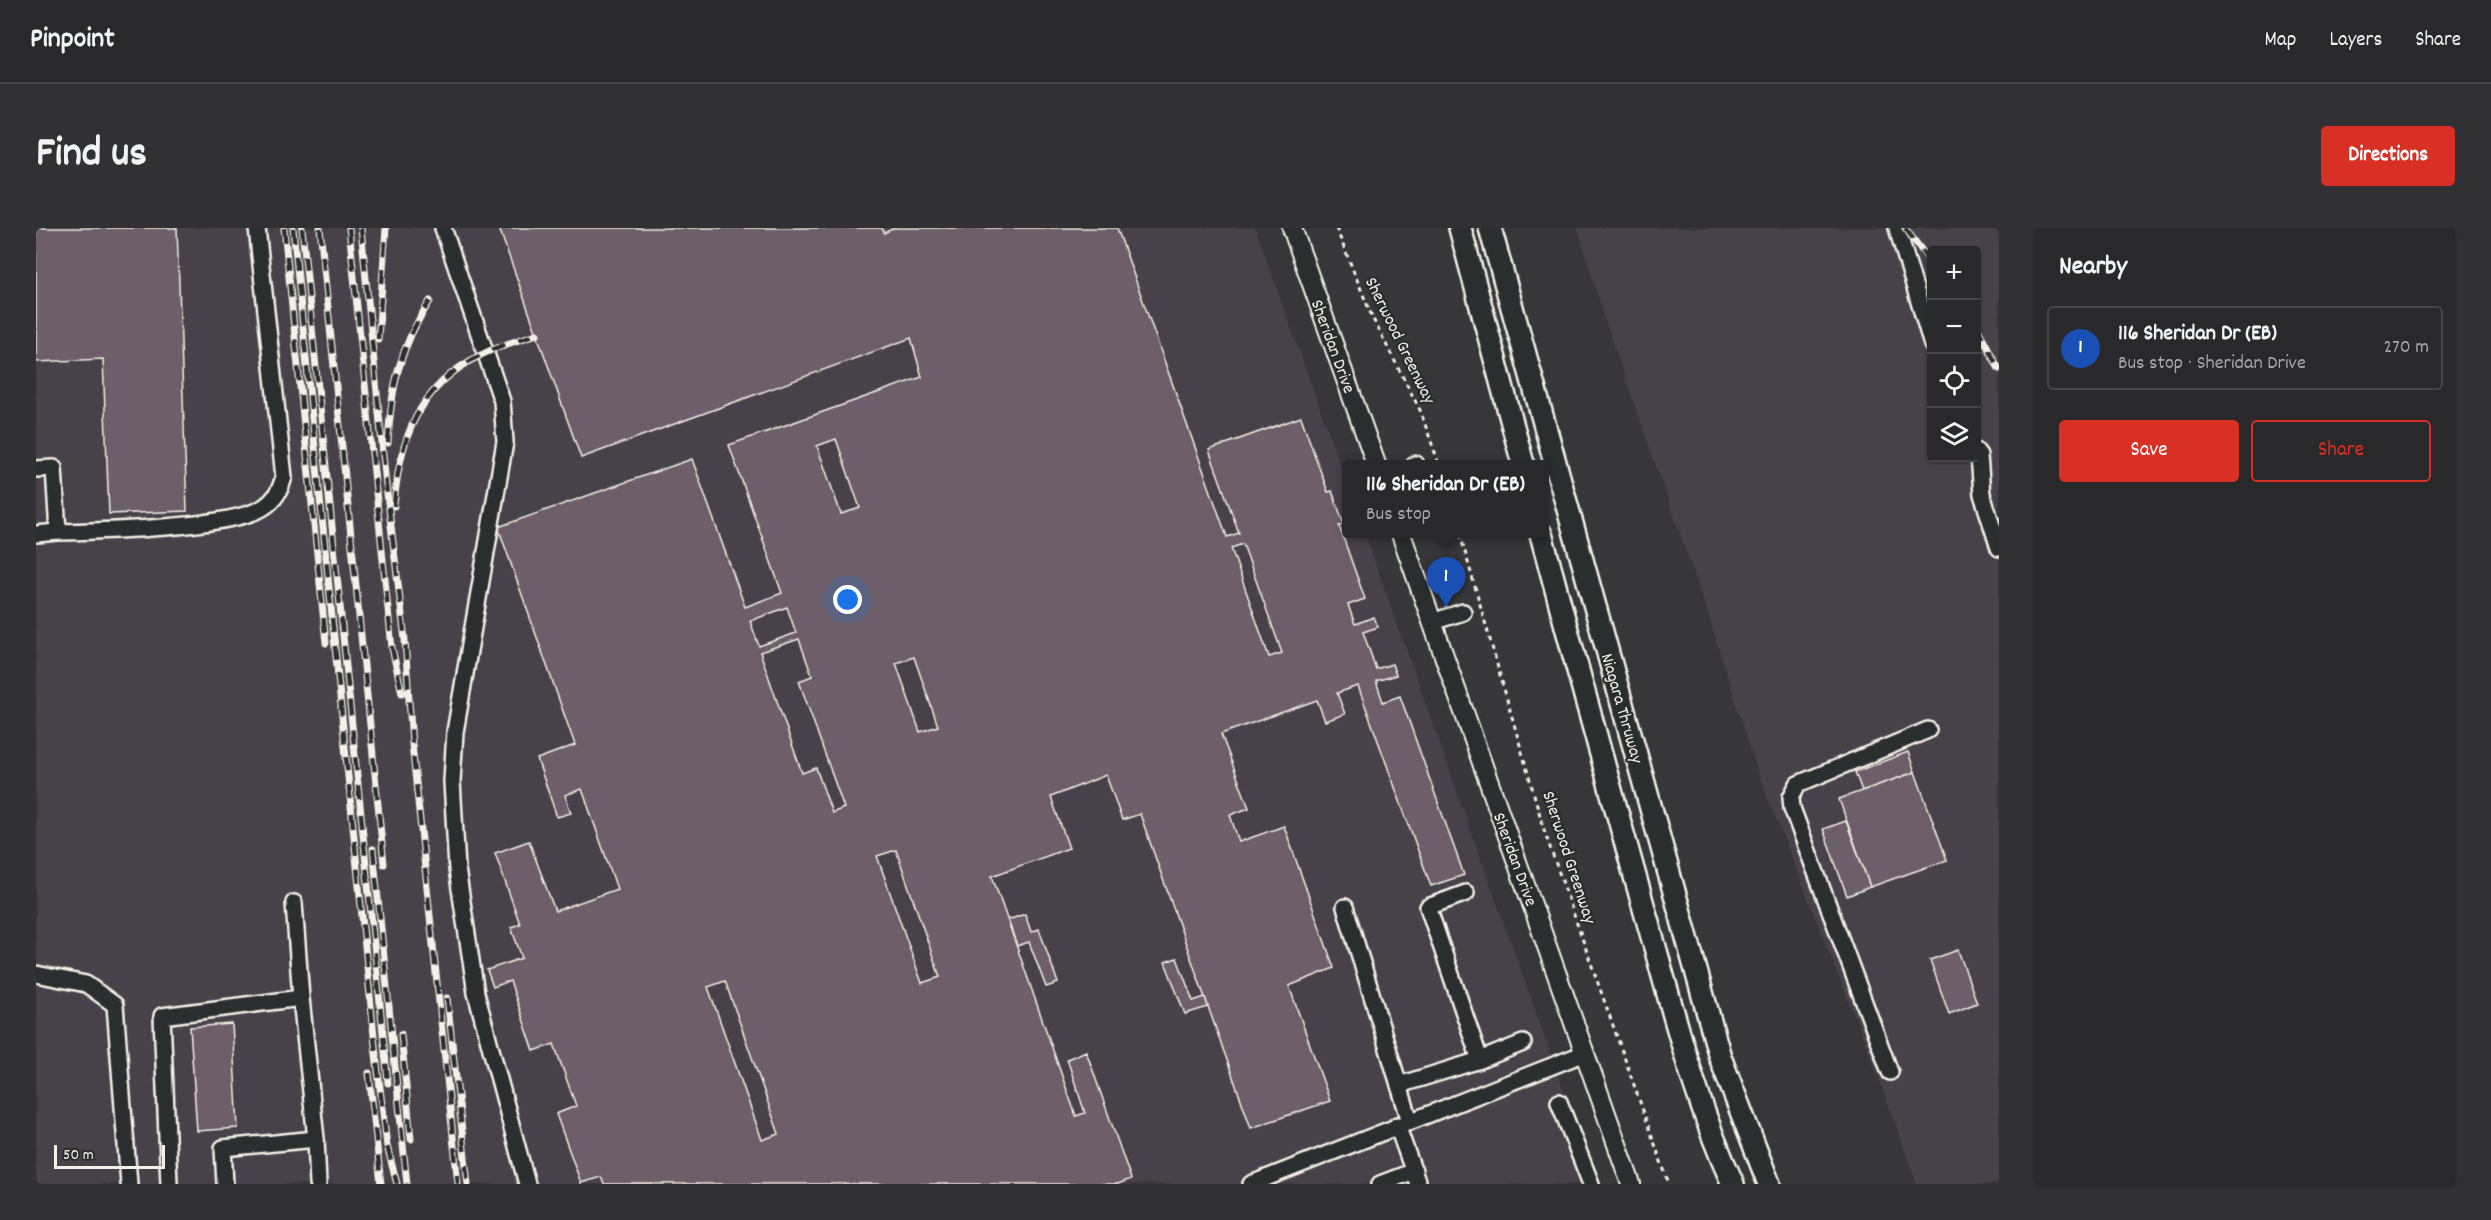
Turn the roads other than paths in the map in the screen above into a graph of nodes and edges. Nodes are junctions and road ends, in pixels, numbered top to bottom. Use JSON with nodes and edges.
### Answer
{"nodes":[{"id":1,"x":257,"y":228,"type":"edge"},
{"id":2,"x":443,"y":228,"type":"edge"},
{"id":3,"x":1292,"y":228,"type":"edge"},
{"id":4,"x":1460,"y":228,"type":"edge"},
{"id":5,"x":1490,"y":228,"type":"edge"},
{"id":6,"x":1897,"y":228,"type":"edge"},
{"id":7,"x":1927,"y":328,"type":"edge"},
{"id":8,"x":1374,"y":460,"type":"edge"},
{"id":9,"x":1522,"y":460,"type":"edge"},
{"id":10,"x":1978,"y":462,"type":"edge"},
{"id":11,"x":36,"y":469,"type":"edge"},
{"id":12,"x":58,"y":532,"type":"junction"},
{"id":13,"x":36,"y":534,"type":"edge"},
{"id":14,"x":1402,"y":538,"type":"edge"},
{"id":15,"x":1542,"y":538,"type":"edge"},
{"id":16,"x":1999,"y":548,"type":"edge"},
{"id":17,"x":1463,"y":612,"type":"dead end"},
{"id":18,"x":1432,"y":622,"type":"junction"},
{"id":19,"x":1928,"y":730,"type":"dead end"},
{"id":20,"x":1466,"y":893,"type":"dead end"},
{"id":21,"x":294,"y":903,"type":"dead end"},
{"id":22,"x":1345,"y":907,"type":"dead end"},
{"id":23,"x":36,"y":975,"type":"edge"},
{"id":24,"x":301,"y":998,"type":"junction"},
{"id":25,"x":1523,"y":1043,"type":"dead end"},
{"id":26,"x":1585,"y":1053,"type":"junction"},
{"id":27,"x":1480,"y":1060,"type":"junction"},
{"id":28,"x":1890,"y":1072,"type":"dead end"},
{"id":29,"x":1399,"y":1085,"type":"junction"},
{"id":30,"x":1559,"y":1102,"type":"dead end"},
{"id":31,"x":1404,"y":1123,"type":"junction"},
{"id":32,"x":316,"y":1139,"type":"junction"},
{"id":33,"x":1416,"y":1178,"type":"edge"},
{"id":34,"x":129,"y":1184,"type":"edge"},
{"id":35,"x":169,"y":1184,"type":"edge"},
{"id":36,"x":225,"y":1184,"type":"edge"},
{"id":37,"x":318,"y":1184,"type":"edge"},
{"id":38,"x":527,"y":1184,"type":"edge"},
{"id":39,"x":1251,"y":1184,"type":"edge"},
{"id":40,"x":1380,"y":1184,"type":"edge"},
{"id":41,"x":1591,"y":1184,"type":"edge"},
{"id":42,"x":1631,"y":1184,"type":"edge"},
{"id":43,"x":1734,"y":1184,"type":"edge"},
{"id":44,"x":1769,"y":1184,"type":"edge"}],
"edges":[{"from":1,"to":12,"type":"lane"},
{"from":2,"to":38,"type":"lane"},
{"from":3,"to":8,"type":"main road","name":"Sheridan Drive"},
{"from":4,"to":9,"type":"highway"},
{"from":5,"to":44,"type":"highway","name":"Niagara Thruway"},
{"from":6,"to":7,"type":"lane"},
{"from":10,"to":16,"type":"lane"},
{"from":11,"to":12,"type":"lane"},
{"from":12,"to":13,"type":"lane"},
{"from":14,"to":18,"type":"main road","name":"Sheridan Drive"},
{"from":15,"to":43,"type":"highway","name":"Niagara Thruway"},
{"from":17,"to":18,"type":"lane"},
{"from":18,"to":26,"type":"main road","name":"Sheridan Drive"},
{"from":19,"to":28,"type":"lane"},
{"from":20,"to":27,"type":"lane"},
{"from":21,"to":24,"type":"lane"},
{"from":22,"to":29,"type":"lane"},
{"from":23,"to":34,"type":"lane"},
{"from":24,"to":32,"type":"lane"},
{"from":24,"to":35,"type":"lane"},
{"from":25,"to":27,"type":"lane"},
{"from":26,"to":31,"type":"lane"},
{"from":26,"to":42,"type":"main road","name":"Sheridan Drive"},
{"from":27,"to":29,"type":"lane"},
{"from":29,"to":31,"type":"lane"},
{"from":30,"to":41,"type":"lane"},
{"from":31,"to":33,"type":"lane"},
{"from":31,"to":39,"type":"lane"},
{"from":32,"to":36,"type":"lane"},
{"from":32,"to":37,"type":"lane"},
{"from":33,"to":40,"type":"lane"}]}
